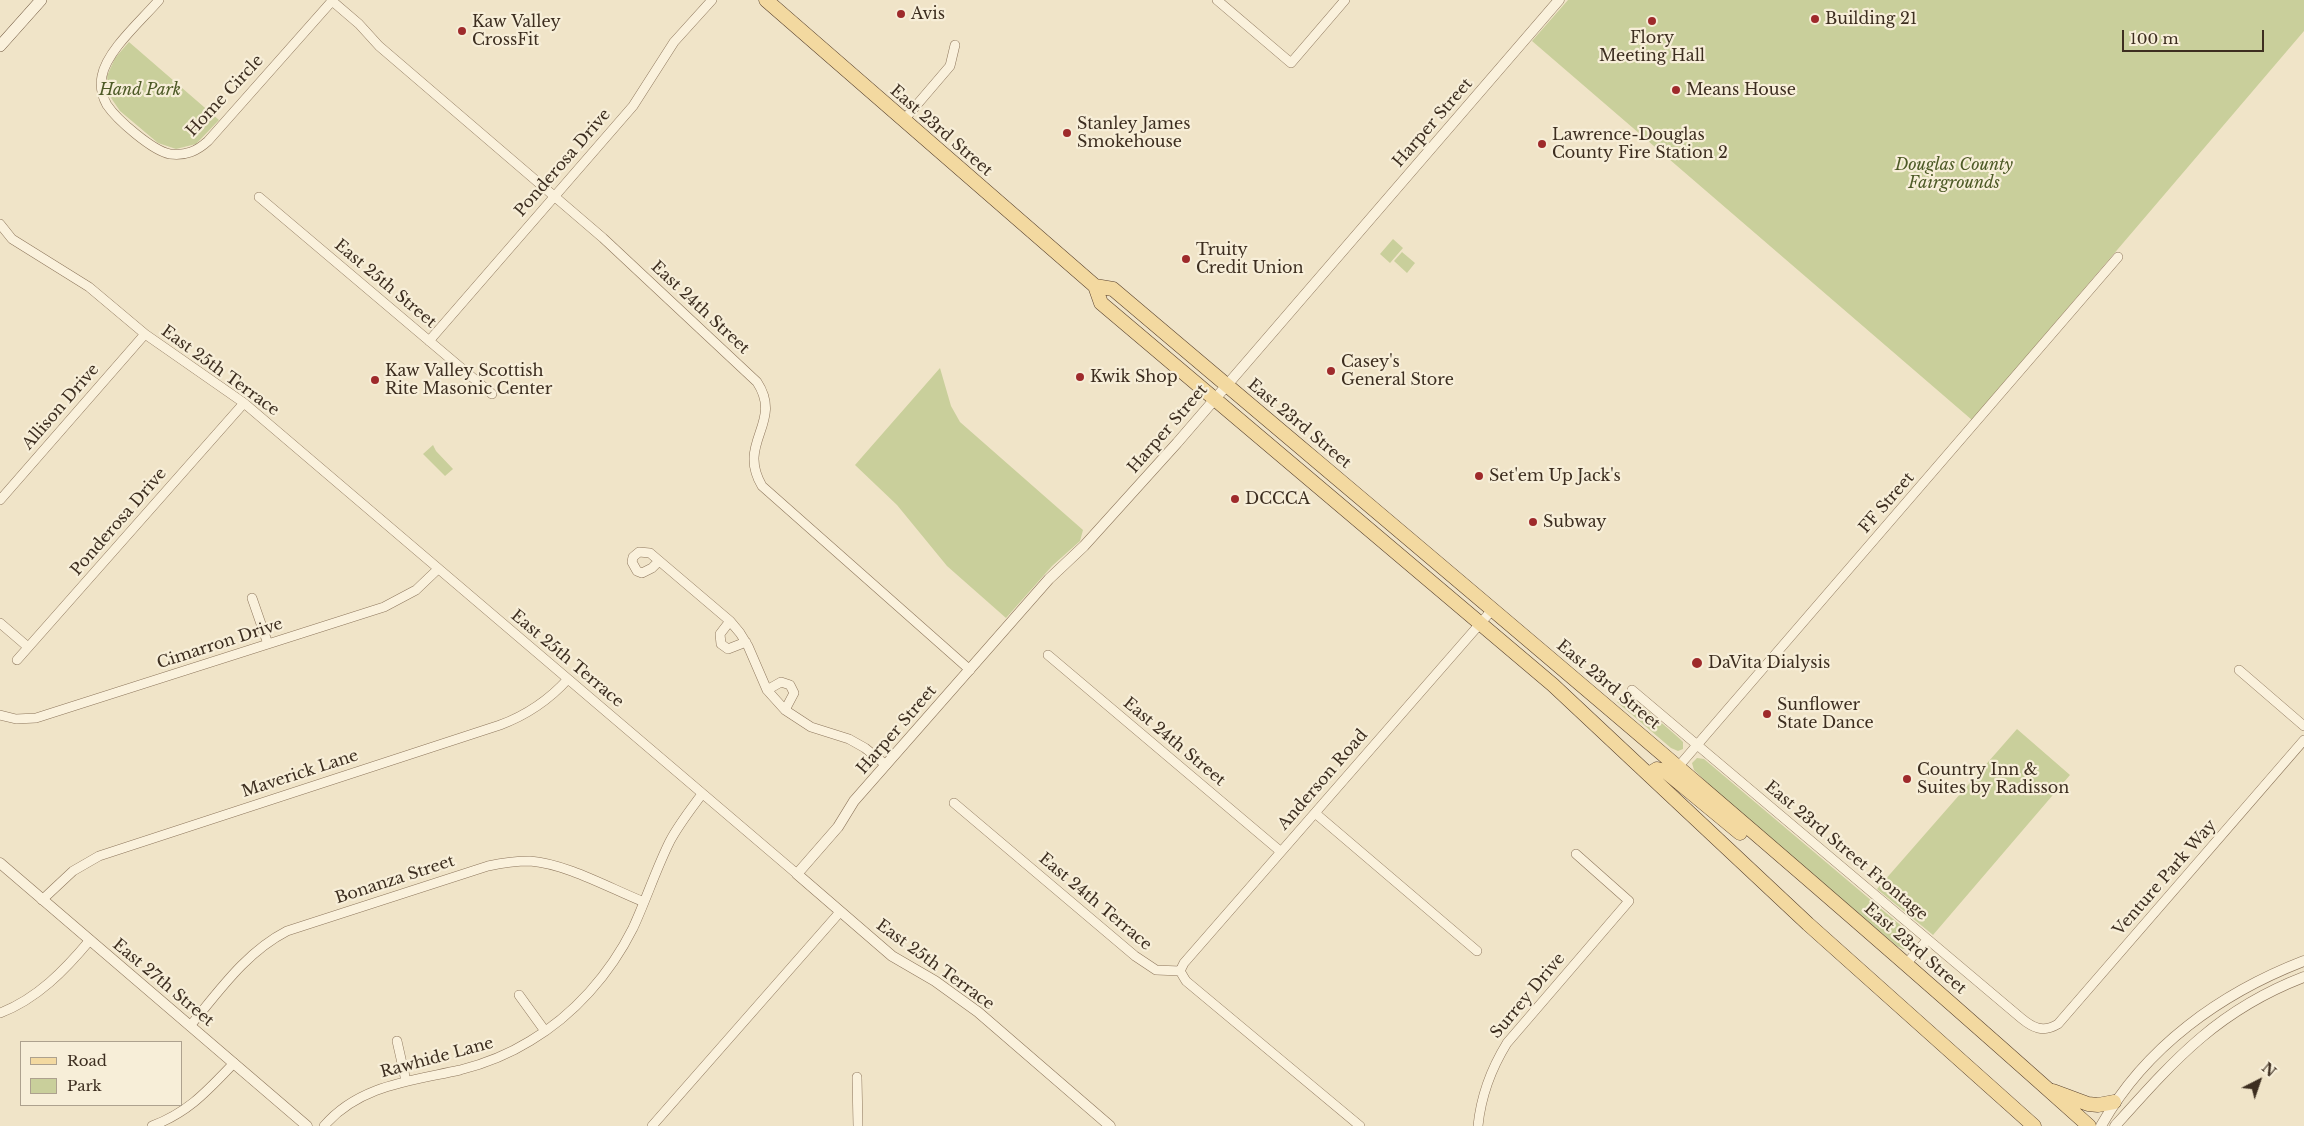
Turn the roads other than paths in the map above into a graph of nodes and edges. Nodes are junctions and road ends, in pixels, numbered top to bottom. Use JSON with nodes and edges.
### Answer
{"nodes":[{"id":1,"x":41,"y":0,"type":"edge"},
{"id":2,"x":159,"y":0,"type":"edge"},
{"id":3,"x":332,"y":0,"type":"edge"},
{"id":4,"x":712,"y":0,"type":"edge"},
{"id":5,"x":766,"y":0,"type":"edge"},
{"id":6,"x":1217,"y":0,"type":"edge"},
{"id":7,"x":1346,"y":0,"type":"edge"},
{"id":8,"x":1559,"y":0,"type":"edge"},
{"id":9,"x":955,"y":45,"type":"dead end"},
{"id":10,"x":0,"y":46,"type":"edge"},
{"id":11,"x":903,"y":120,"type":"junction"},
{"id":12,"x":554,"y":196,"type":"junction"},
{"id":13,"x":259,"y":197,"type":"dead end"},
{"id":14,"x":0,"y":224,"type":"edge"},
{"id":15,"x":2118,"y":257,"type":"dead end"},
{"id":16,"x":1095,"y":286,"type":"junction"},
{"id":17,"x":145,"y":334,"type":"junction"},
{"id":18,"x":429,"y":341,"type":"junction"},
{"id":19,"x":1226,"y":385,"type":"junction"},
{"id":20,"x":492,"y":394,"type":"dead end"},
{"id":21,"x":1214,"y":399,"type":"junction"},
{"id":22,"x":244,"y":403,"type":"junction"},
{"id":23,"x":0,"y":500,"type":"edge"},
{"id":24,"x":658,"y":561,"type":"dead end"},
{"id":25,"x":438,"y":569,"type":"junction"},
{"id":26,"x":252,"y":598,"type":"dead end"},
{"id":27,"x":1492,"y":610,"type":"junction"},
{"id":28,"x":730,"y":621,"type":"junction"},
{"id":29,"x":0,"y":623,"type":"edge"},
{"id":30,"x":1480,"y":624,"type":"junction"},
{"id":31,"x":746,"y":642,"type":"junction"},
{"id":32,"x":268,"y":644,"type":"junction"},
{"id":33,"x":28,"y":648,"type":"junction"},
{"id":34,"x":1048,"y":655,"type":"dead end"},
{"id":35,"x":17,"y":660,"type":"dead end"},
{"id":36,"x":970,"y":670,"type":"junction"},
{"id":37,"x":2239,"y":670,"type":"dead end"},
{"id":38,"x":568,"y":679,"type":"junction"},
{"id":39,"x":767,"y":690,"type":"junction"},
{"id":40,"x":1632,"y":690,"type":"dead end"},
{"id":41,"x":785,"y":710,"type":"junction"},
{"id":42,"x":0,"y":715,"type":"edge"},
{"id":43,"x":2304,"y":726,"type":"edge"},
{"id":44,"x":2304,"y":740,"type":"edge"},
{"id":45,"x":1697,"y":745,"type":"junction"},
{"id":46,"x":886,"y":765,"type":"junction"},
{"id":47,"x":1678,"y":767,"type":"junction"},
{"id":48,"x":1649,"y":774,"type":"junction"},
{"id":49,"x":702,"y":794,"type":"junction"},
{"id":50,"x":954,"y":803,"type":"dead end"},
{"id":51,"x":1315,"y":813,"type":"junction"},
{"id":52,"x":1280,"y":851,"type":"junction"},
{"id":53,"x":1576,"y":854,"type":"dead end"},
{"id":54,"x":1790,"y":863,"type":"junction"},
{"id":55,"x":0,"y":864,"type":"edge"},
{"id":56,"x":798,"y":874,"type":"junction"},
{"id":57,"x":42,"y":900,"type":"junction"},
{"id":58,"x":644,"y":902,"type":"junction"},
{"id":59,"x":840,"y":912,"type":"junction"},
{"id":60,"x":90,"y":940,"type":"junction"},
{"id":61,"x":1928,"y":940,"type":"junction"},
{"id":62,"x":1477,"y":951,"type":"dead end"},
{"id":63,"x":2304,"y":960,"type":"edge"},
{"id":64,"x":1906,"y":964,"type":"junction"},
{"id":65,"x":1180,"y":971,"type":"junction"},
{"id":66,"x":2304,"y":976,"type":"edge"},
{"id":67,"x":519,"y":995,"type":"dead end"},
{"id":68,"x":0,"y":1013,"type":"edge"},
{"id":69,"x":190,"y":1026,"type":"junction"},
{"id":70,"x":2044,"y":1030,"type":"joint"},
{"id":71,"x":545,"y":1031,"type":"junction"},
{"id":72,"x":397,"y":1041,"type":"dead end"},
{"id":73,"x":234,"y":1063,"type":"junction"},
{"id":74,"x":857,"y":1077,"type":"dead end"},
{"id":75,"x":406,"y":1081,"type":"junction"},
{"id":76,"x":2048,"y":1089,"type":"junction"},
{"id":77,"x":2114,"y":1102,"type":"junction"},
{"id":78,"x":152,"y":1126,"type":"edge"},
{"id":79,"x":307,"y":1126,"type":"edge"},
{"id":80,"x":324,"y":1126,"type":"edge"},
{"id":81,"x":652,"y":1126,"type":"edge"},
{"id":82,"x":858,"y":1126,"type":"edge"},
{"id":83,"x":1110,"y":1126,"type":"edge"},
{"id":84,"x":1360,"y":1126,"type":"edge"},
{"id":85,"x":1478,"y":1126,"type":"edge"},
{"id":86,"x":2034,"y":1126,"type":"edge"},
{"id":87,"x":2089,"y":1126,"type":"edge"},
{"id":88,"x":2101,"y":1126,"type":"edge"},
{"id":89,"x":2116,"y":1126,"type":"edge"}],
"edges":[{"from":1,"to":10,"type":"main road"},
{"from":2,"to":3,"type":"street","name":"Home Circle"},
{"from":3,"to":12,"type":"street","name":"East 24th Street"},
{"from":4,"to":12,"type":"street","name":"Ponderosa Drive"},
{"from":5,"to":11,"type":"main road","name":"East 23rd Street"},
{"from":6,"to":7,"type":"street"},
{"from":8,"to":19,"type":"street","name":"Harper Street"},
{"from":9,"to":11,"type":"street"},
{"from":11,"to":16,"type":"main road","name":"East 23rd Street"},
{"from":12,"to":18,"type":"street","name":"Ponderosa Drive"},
{"from":12,"to":36,"type":"street","name":"East 24th Street"},
{"from":13,"to":18,"type":"street","name":"East 25th Street"},
{"from":14,"to":17,"type":"street","name":"East 25th Terrace"},
{"from":15,"to":45,"type":"street","name":"FF Street"},
{"from":16,"to":19,"type":"main road","name":"East 23rd Street"},
{"from":16,"to":21,"type":"main road","name":"East 23rd Street"},
{"from":17,"to":22,"type":"street","name":"East 25th Terrace"},
{"from":17,"to":23,"type":"street","name":"Allison Drive"},
{"from":18,"to":20,"type":"street","name":"East 25th Street"},
{"from":19,"to":21,"type":"street","name":"Harper Street"},
{"from":19,"to":27,"type":"main road","name":"East 23rd Street"},
{"from":21,"to":30,"type":"main road","name":"East 23rd Street"},
{"from":21,"to":36,"type":"street","name":"Harper Street"},
{"from":22,"to":25,"type":"street","name":"East 25th Terrace"},
{"from":22,"to":33,"type":"street","name":"Ponderosa Drive"},
{"from":24,"to":28,"type":"street"},
{"from":25,"to":32,"type":"street","name":"Cimarron Drive"},
{"from":25,"to":38,"type":"street","name":"East 25th Terrace"},
{"from":26,"to":32,"type":"street"},
{"from":27,"to":30,"type":"street","name":"Anderson Road"},
{"from":27,"to":47,"type":"main road","name":"East 23rd Street"},
{"from":28,"to":31,"type":"street"},
{"from":28,"to":31,"type":"street"},
{"from":29,"to":33,"type":"street"},
{"from":30,"to":48,"type":"main road","name":"East 23rd Street"},
{"from":30,"to":51,"type":"street","name":"Anderson Road"},
{"from":31,"to":39,"type":"street"},
{"from":32,"to":42,"type":"street","name":"Cimarron Drive"},
{"from":33,"to":35,"type":"street","name":"Ponderosa Drive"},
{"from":34,"to":52,"type":"street","name":"East 24th Street"},
{"from":36,"to":46,"type":"street","name":"Harper Street"},
{"from":37,"to":43,"type":"street"},
{"from":38,"to":49,"type":"street","name":"East 25th Terrace"},
{"from":38,"to":57,"type":"street","name":"Maverick Lane"},
{"from":39,"to":41,"type":"street"},
{"from":39,"to":41,"type":"street"},
{"from":40,"to":45,"type":"street","name":"East 23rd Street Frontage"},
{"from":41,"to":46,"type":"street"},
{"from":44,"to":70,"type":"street","name":"Venture Park Way"},
{"from":45,"to":47,"type":"street","name":"FF Street"},
{"from":45,"to":61,"type":"street","name":"East 23rd Street Frontage"},
{"from":46,"to":56,"type":"street","name":"Harper Street"},
{"from":47,"to":54,"type":"main road","name":"East 23rd Street"},
{"from":48,"to":54,"type":"main road"},
{"from":48,"to":86,"type":"main road","name":"East 23rd Street"},
{"from":49,"to":56,"type":"street","name":"East 25th Terrace"},
{"from":49,"to":58,"type":"street","name":"Rawhide Lane"},
{"from":50,"to":65,"type":"street","name":"East 24th Terrace"},
{"from":51,"to":52,"type":"street","name":"Anderson Road"},
{"from":51,"to":62,"type":"street"},
{"from":52,"to":65,"type":"street","name":"Anderson Road"},
{"from":53,"to":85,"type":"street","name":"Surrey Drive"},
{"from":54,"to":64,"type":"main road","name":"East 23rd Street"},
{"from":55,"to":57,"type":"street","name":"East 27th Street"},
{"from":56,"to":59,"type":"street","name":"East 25th Terrace"},
{"from":57,"to":60,"type":"street","name":"East 27th Street"},
{"from":58,"to":69,"type":"street","name":"Bonanza Street"},
{"from":58,"to":71,"type":"street","name":"Rawhide Lane"},
{"from":59,"to":81,"type":"street"},
{"from":59,"to":83,"type":"street","name":"East 25th Terrace"},
{"from":60,"to":68,"type":"street"},
{"from":60,"to":69,"type":"street","name":"East 27th Street"},
{"from":61,"to":64,"type":"street"},
{"from":61,"to":70,"type":"street","name":"East 23rd Street Frontage"},
{"from":63,"to":77,"type":"street"},
{"from":64,"to":76,"type":"main road","name":"East 23rd Street"},
{"from":65,"to":84,"type":"street"},
{"from":66,"to":89,"type":"street"},
{"from":67,"to":71,"type":"street"},
{"from":69,"to":73,"type":"street","name":"East 27th Street"},
{"from":71,"to":75,"type":"street","name":"Rawhide Lane"},
{"from":72,"to":75,"type":"street"},
{"from":73,"to":78,"type":"street"},
{"from":73,"to":79,"type":"street","name":"East 27th Street"},
{"from":74,"to":82,"type":"street"},
{"from":75,"to":80,"type":"street","name":"Rawhide Lane"},
{"from":76,"to":77,"type":"main road"},
{"from":76,"to":87,"type":"main road","name":"East 23rd Street"},
{"from":77,"to":88,"type":"street"}]}
